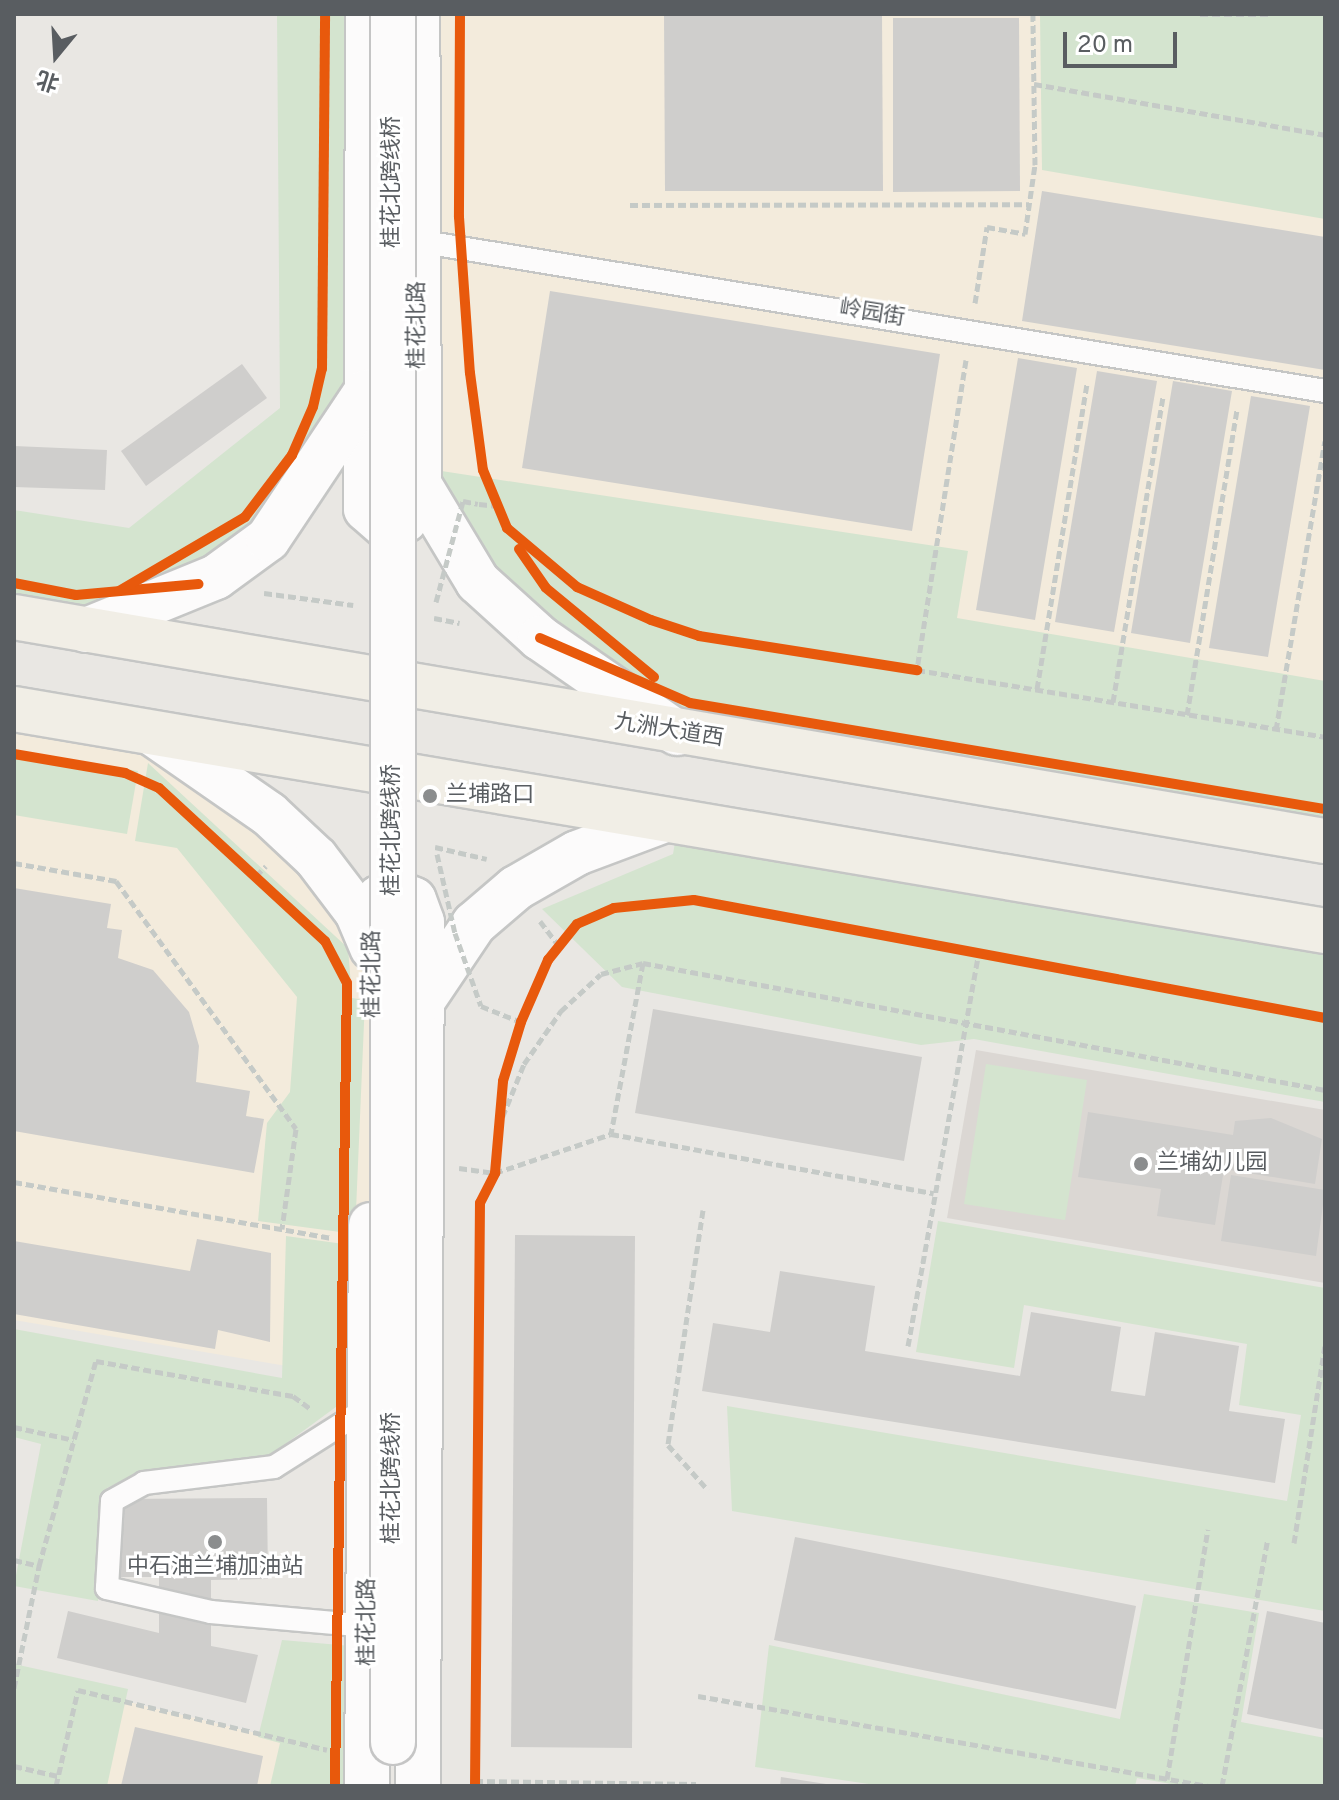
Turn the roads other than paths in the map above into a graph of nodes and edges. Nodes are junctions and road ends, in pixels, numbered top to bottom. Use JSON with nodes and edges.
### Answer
{"nodes":[{"id":1,"x":368,"y":14,"type":"edge"},
{"id":2,"x":393,"y":14,"type":"edge"},
{"id":3,"x":417,"y":14,"type":"edge"},
{"id":4,"x":418,"y":241,"type":"junction"},
{"id":5,"x":1325,"y":391,"type":"edge"},
{"id":6,"x":366,"y":392,"type":"junction"},
{"id":7,"x":419,"y":484,"type":"junction"},
{"id":8,"x":14,"y":617,"type":"edge"},
{"id":9,"x":86,"y":630,"type":"junction"},
{"id":10,"x":14,"y":709,"type":"edge"},
{"id":11,"x":152,"y":733,"type":"junction"},
{"id":12,"x":677,"y":733,"type":"junction"},
{"id":13,"x":665,"y":820,"type":"junction"},
{"id":14,"x":1325,"y":841,"type":"edge"},
{"id":15,"x":1325,"y":931,"type":"edge"},
{"id":16,"x":373,"y":952,"type":"junction"},
{"id":17,"x":423,"y":1000,"type":"junction"},
{"id":18,"x":370,"y":1406,"type":"junction"},
{"id":19,"x":368,"y":1626,"type":"junction"},
{"id":20,"x":393,"y":1742,"type":"junction"},
{"id":21,"x":346,"y":1767,"type":"edge"},
{"id":22,"x":380,"y":1786,"type":"edge"},
{"id":23,"x":405,"y":1786,"type":"edge"},
{"id":24,"x":418,"y":1786,"type":"edge"}],
"edges":[{"from":1,"to":6,"type":"main road","name":"桂花北路"},
{"from":2,"to":20,"type":"main road","name":"桂花北跨线桥","bridge":true},
{"from":3,"to":4,"type":"main road","name":"桂花北路"},
{"from":4,"to":5,"type":"lane","name":"岭园街"},
{"from":4,"to":7,"type":"main road","name":"桂花北路"},
{"from":6,"to":7,"type":"main road","name":"桂花北路"},
{"from":6,"to":9,"type":"main road"},
{"from":7,"to":12,"type":"main road"},
{"from":8,"to":9,"type":"main road","name":"九洲大道西"},
{"from":9,"to":12,"type":"main road","name":"九洲大道西"},
{"from":10,"to":11,"type":"main road"},
{"from":11,"to":13,"type":"main road"},
{"from":11,"to":16,"type":"main road"},
{"from":12,"to":14,"type":"main road","name":"九洲大道西"},
{"from":13,"to":15,"type":"main road"},
{"from":13,"to":17,"type":"main road"},
{"from":16,"to":17,"type":"main road","name":"桂花北路"},
{"from":16,"to":18,"type":"main road","name":"桂花北路"},
{"from":17,"to":24,"type":"main road","name":"桂花北路"},
{"from":18,"to":19,"type":"main road","name":"桂花北路"},
{"from":18,"to":19,"type":"lane"},
{"from":19,"to":21,"type":"main road","name":"桂花北路"},
{"from":20,"to":22,"type":"main road"},
{"from":20,"to":23,"type":"main road"}]}
